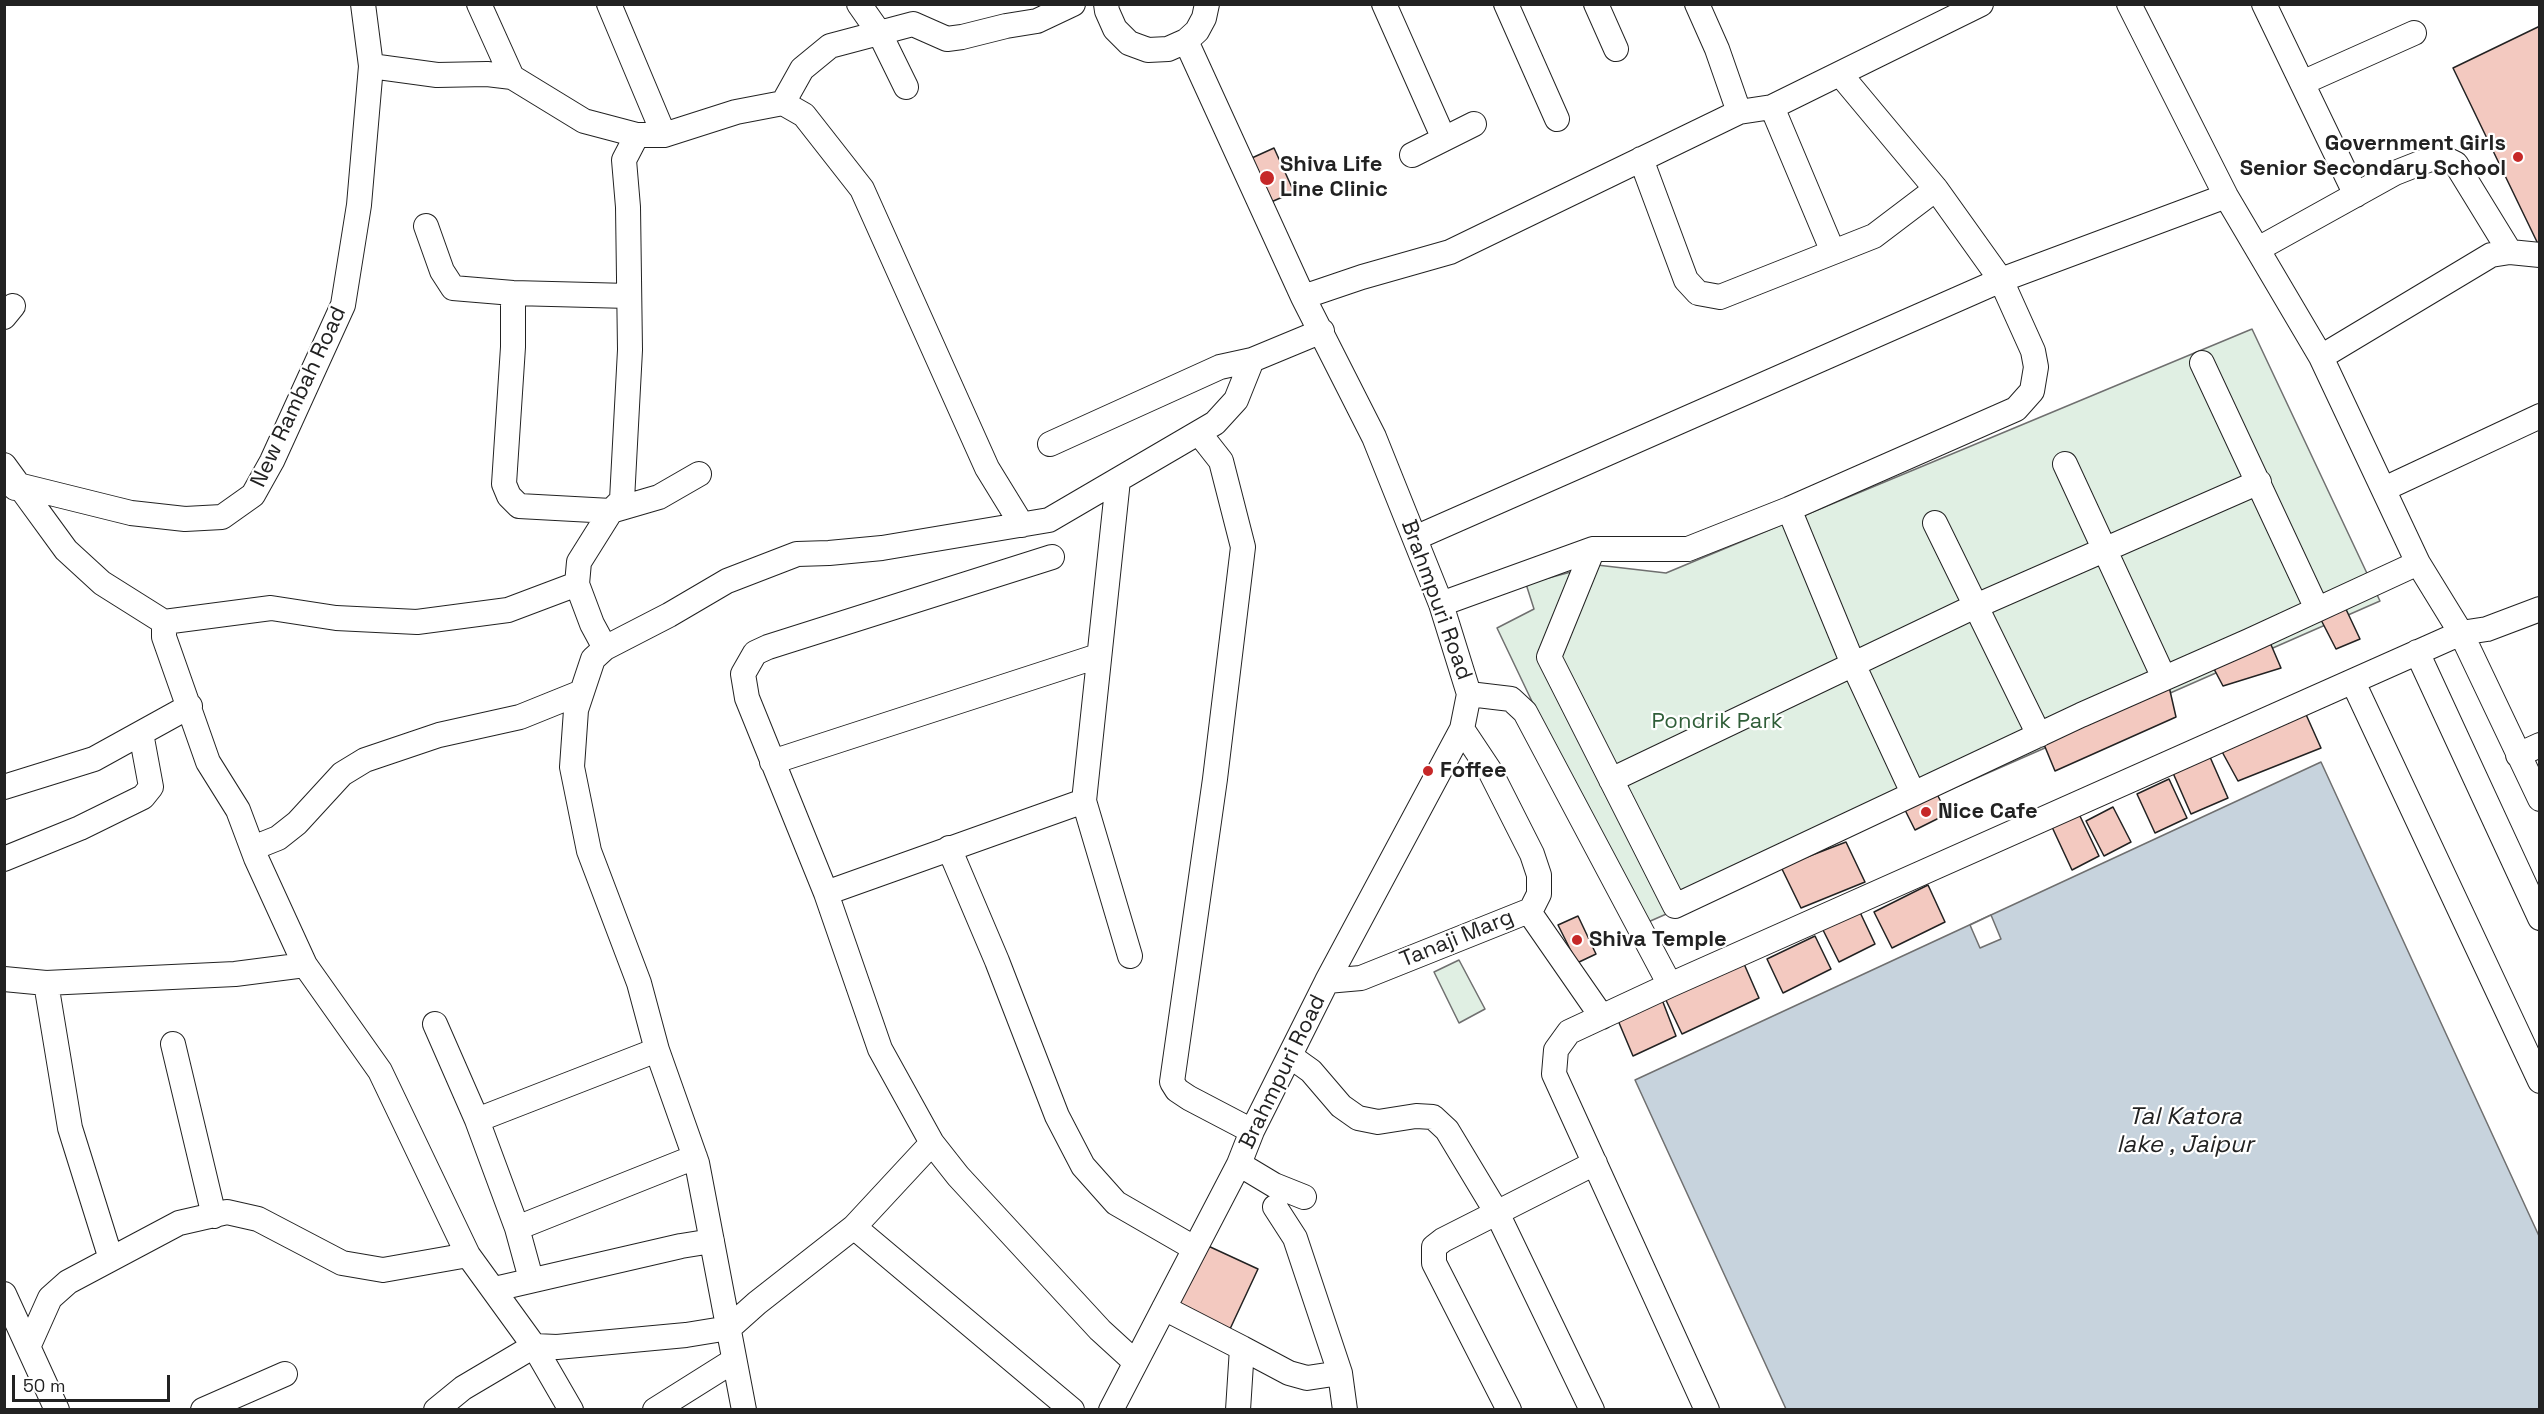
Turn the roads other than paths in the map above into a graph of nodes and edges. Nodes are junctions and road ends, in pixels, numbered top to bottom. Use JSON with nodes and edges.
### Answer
{"nodes":[{"id":1,"x":363,"y":4,"type":"edge"},
{"id":2,"x":478,"y":4,"type":"edge"},
{"id":3,"x":609,"y":4,"type":"edge"},
{"id":4,"x":859,"y":4,"type":"edge"},
{"id":5,"x":1073,"y":4,"type":"edge"},
{"id":6,"x":1106,"y":4,"type":"edge"},
{"id":7,"x":1207,"y":4,"type":"edge"},
{"id":8,"x":1384,"y":4,"type":"edge"},
{"id":9,"x":1506,"y":4,"type":"edge"},
{"id":10,"x":1596,"y":4,"type":"edge"},
{"id":11,"x":1697,"y":4,"type":"edge"},
{"id":12,"x":1981,"y":4,"type":"edge"},
{"id":13,"x":2129,"y":4,"type":"edge"},
{"id":14,"x":2264,"y":4,"type":"edge"},
{"id":15,"x":2414,"y":33,"type":"dead end"},
{"id":16,"x":880,"y":34,"type":"junction"},
{"id":17,"x":1186,"y":41,"type":"junction"},
{"id":18,"x":1616,"y":49,"type":"dead end"},
{"id":19,"x":371,"y":66,"type":"junction"},
{"id":20,"x":1840,"y":74,"type":"junction"},
{"id":21,"x":512,"y":77,"type":"junction"},
{"id":22,"x":2302,"y":83,"type":"junction"},
{"id":23,"x":906,"y":87,"type":"dead end"},
{"id":24,"x":783,"y":103,"type":"junction"},
{"id":25,"x":1772,"y":106,"type":"junction"},
{"id":26,"x":1739,"y":111,"type":"junction"},
{"id":27,"x":1557,"y":118,"type":"dead end"},
{"id":28,"x":1474,"y":124,"type":"dead end"},
{"id":29,"x":637,"y":135,"type":"junction"},
{"id":30,"x":664,"y":135,"type":"junction"},
{"id":31,"x":1444,"y":139,"type":"junction"},
{"id":32,"x":1412,"y":155,"type":"dead end"},
{"id":33,"x":1641,"y":159,"type":"junction"},
{"id":34,"x":1936,"y":189,"type":"junction"},
{"id":35,"x":2356,"y":195,"type":"junction"},
{"id":36,"x":2226,"y":196,"type":"junction"},
{"id":37,"x":426,"y":226,"type":"dead end"},
{"id":38,"x":2258,"y":249,"type":"junction"},
{"id":39,"x":1833,"y":252,"type":"junction"},
{"id":40,"x":2510,"y":252,"type":"junction"},
{"id":41,"x":2540,"y":255,"type":"edge"},
{"id":42,"x":2001,"y":280,"type":"junction"},
{"id":43,"x":513,"y":293,"type":"junction"},
{"id":44,"x":629,"y":296,"type":"junction"},
{"id":45,"x":1303,"y":297,"type":"junction"},
{"id":46,"x":1322,"y":331,"type":"junction"},
{"id":47,"x":2321,"y":357,"type":"junction"},
{"id":48,"x":1252,"y":360,"type":"junction"},
{"id":49,"x":2202,"y":363,"type":"dead end"},
{"id":50,"x":2540,"y":416,"type":"edge"},
{"id":51,"x":1199,"y":433,"type":"junction"},
{"id":52,"x":1050,"y":444,"type":"dead end"},
{"id":53,"x":2065,"y":464,"type":"dead end"},
{"id":54,"x":4,"y":465,"type":"edge"},
{"id":55,"x":699,"y":474,"type":"dead end"},
{"id":56,"x":1118,"y":480,"type":"junction"},
{"id":57,"x":2259,"y":482,"type":"junction"},
{"id":58,"x":13,"y":488,"type":"edge"},
{"id":59,"x":2384,"y":489,"type":"junction"},
{"id":60,"x":1789,"y":509,"type":"junction"},
{"id":61,"x":611,"y":511,"type":"junction"},
{"id":62,"x":1935,"y":523,"type":"dead end"},
{"id":63,"x":1022,"y":525,"type":"junction"},
{"id":64,"x":1415,"y":538,"type":"junction"},
{"id":65,"x":1593,"y":549,"type":"junction"},
{"id":66,"x":2105,"y":550,"type":"junction"},
{"id":67,"x":1052,"y":558,"type":"dead end"},
{"id":68,"x":2418,"y":563,"type":"junction"},
{"id":69,"x":577,"y":584,"type":"junction"},
{"id":70,"x":1441,"y":604,"type":"junction"},
{"id":71,"x":1975,"y":607,"type":"junction"},
{"id":72,"x":2318,"y":609,"type":"junction"},
{"id":73,"x":2540,"y":609,"type":"edge"},
{"id":74,"x":164,"y":622,"type":"junction"},
{"id":75,"x":2461,"y":633,"type":"junction"},
{"id":76,"x":605,"y":648,"type":"junction"},
{"id":77,"x":2417,"y":652,"type":"junction"},
{"id":78,"x":1098,"y":656,"type":"junction"},
{"id":79,"x":1853,"y":664,"type":"junction"},
{"id":80,"x":2164,"y":678,"type":"junction"},
{"id":81,"x":2353,"y":682,"type":"junction"},
{"id":82,"x":582,"y":692,"type":"junction"},
{"id":83,"x":1469,"y":694,"type":"junction"},
{"id":84,"x":189,"y":706,"type":"junction"},
{"id":85,"x":1462,"y":729,"type":"junction"},
{"id":86,"x":141,"y":732,"type":"junction"},
{"id":87,"x":2039,"y":735,"type":"junction"},
{"id":88,"x":2540,"y":745,"type":"edge"},
{"id":89,"x":2518,"y":755,"type":"junction"},
{"id":90,"x":772,"y":762,"type":"junction"},
{"id":91,"x":1611,"y":780,"type":"junction"},
{"id":92,"x":4,"y":787,"type":"edge"},
{"id":93,"x":1913,"y":794,"type":"junction"},
{"id":94,"x":2540,"y":799,"type":"edge"},
{"id":95,"x":1084,"y":801,"type":"junction"},
{"id":96,"x":253,"y":848,"type":"junction"},
{"id":97,"x":949,"y":848,"type":"junction"},
{"id":98,"x":4,"y":859,"type":"edge"},
{"id":99,"x":826,"y":893,"type":"junction"},
{"id":100,"x":2540,"y":918,"type":"edge"},
{"id":101,"x":1534,"y":919,"type":"dead end"},
{"id":102,"x":1130,"y":956,"type":"dead end"},
{"id":103,"x":305,"y":965,"type":"junction"},
{"id":104,"x":4,"y":979,"type":"edge"},
{"id":105,"x":1327,"y":981,"type":"junction"},
{"id":106,"x":46,"y":983,"type":"junction"},
{"id":107,"x":1670,"y":985,"type":"junction"},
{"id":108,"x":1602,"y":1017,"type":"junction"},
{"id":109,"x":435,"y":1024,"type":"dead end"},
{"id":110,"x":173,"y":1044,"type":"dead end"},
{"id":111,"x":657,"y":1050,"type":"junction"},
{"id":112,"x":1290,"y":1056,"type":"junction"},
{"id":113,"x":2540,"y":1081,"type":"edge"},
{"id":114,"x":477,"y":1120,"type":"junction"},
{"id":115,"x":1252,"y":1131,"type":"junction"},
{"id":116,"x":932,"y":1143,"type":"junction"},
{"id":117,"x":695,"y":1157,"type":"junction"},
{"id":118,"x":1595,"y":1163,"type":"junction"},
{"id":119,"x":1239,"y":1164,"type":"junction"},
{"id":120,"x":1304,"y":1197,"type":"dead end"},
{"id":121,"x":1275,"y":1207,"type":"dead end"},
{"id":122,"x":1497,"y":1214,"type":"junction"},
{"id":123,"x":214,"y":1216,"type":"junction"},
{"id":124,"x":854,"y":1227,"type":"junction"},
{"id":125,"x":517,"y":1228,"type":"junction"},
{"id":126,"x":712,"y":1241,"type":"junction"},
{"id":127,"x":1194,"y":1248,"type":"junction"},
{"id":128,"x":468,"y":1255,"type":"junction"},
{"id":129,"x":111,"y":1259,"type":"junction"},
{"id":130,"x":531,"y":1280,"type":"junction"},
{"id":131,"x":495,"y":1289,"type":"junction"},
{"id":132,"x":4,"y":1294,"type":"edge"},
{"id":133,"x":1164,"y":1308,"type":"junction"},
{"id":134,"x":729,"y":1328,"type":"junction"},
{"id":135,"x":29,"y":1346,"type":"junction"},
{"id":136,"x":534,"y":1346,"type":"junction"},
{"id":137,"x":1242,"y":1348,"type":"junction"},
{"id":138,"x":733,"y":1360,"type":"junction"},
{"id":139,"x":1135,"y":1362,"type":"junction"},
{"id":140,"x":1340,"y":1373,"type":"junction"},
{"id":141,"x":285,"y":1374,"type":"dead end"},
{"id":142,"x":57,"y":1410,"type":"edge"},
{"id":143,"x":204,"y":1410,"type":"edge"},
{"id":144,"x":436,"y":1410,"type":"edge"},
{"id":145,"x":571,"y":1410,"type":"edge"},
{"id":146,"x":655,"y":1410,"type":"edge"},
{"id":147,"x":744,"y":1410,"type":"edge"},
{"id":148,"x":1072,"y":1410,"type":"edge"},
{"id":149,"x":1111,"y":1410,"type":"edge"},
{"id":150,"x":1238,"y":1410,"type":"edge"},
{"id":151,"x":1345,"y":1410,"type":"edge"},
{"id":152,"x":1509,"y":1410,"type":"edge"},
{"id":153,"x":1592,"y":1410,"type":"edge"},
{"id":154,"x":1707,"y":1410,"type":"edge"}],
"edges":[{"from":1,"to":19,"type":"street","name":"New Rambah Road"},
{"from":2,"to":21,"type":"street"},
{"from":3,"to":30,"type":"street"},
{"from":4,"to":16,"type":"street"},
{"from":5,"to":16,"type":"street"},
{"from":6,"to":17,"type":"street"},
{"from":7,"to":17,"type":"street"},
{"from":8,"to":31,"type":"street"},
{"from":9,"to":27,"type":"street"},
{"from":10,"to":18,"type":"street"},
{"from":11,"to":26,"type":"street"},
{"from":12,"to":20,"type":"street"},
{"from":13,"to":36,"type":"street"},
{"from":14,"to":22,"type":"street"},
{"from":15,"to":22,"type":"street"},
{"from":16,"to":23,"type":"street"},
{"from":16,"to":24,"type":"street"},
{"from":17,"to":45,"type":"street","name":"Brahmpuri Road"},
{"from":19,"to":21,"type":"street"},
{"from":19,"to":58,"type":"street","name":"New Rambah Road"},
{"from":20,"to":25,"type":"street"},
{"from":20,"to":34,"type":"street"},
{"from":21,"to":29,"type":"street"},
{"from":22,"to":35,"type":"street"},
{"from":24,"to":30,"type":"street"},
{"from":24,"to":63,"type":"street"},
{"from":25,"to":26,"type":"street"},
{"from":25,"to":39,"type":"street"},
{"from":26,"to":33,"type":"street"},
{"from":28,"to":31,"type":"street"},
{"from":29,"to":30,"type":"street"},
{"from":29,"to":44,"type":"street"},
{"from":31,"to":32,"type":"street"},
{"from":33,"to":39,"type":"street"},
{"from":33,"to":45,"type":"street"},
{"from":34,"to":39,"type":"street"},
{"from":34,"to":42,"type":"street"},
{"from":35,"to":38,"type":"street"},
{"from":35,"to":40,"type":"street"},
{"from":36,"to":38,"type":"street"},
{"from":36,"to":42,"type":"street"},
{"from":37,"to":43,"type":"street"},
{"from":38,"to":47,"type":"street"},
{"from":40,"to":41,"type":"street"},
{"from":40,"to":47,"type":"street"},
{"from":42,"to":60,"type":"street"},
{"from":42,"to":64,"type":"street"},
{"from":43,"to":44,"type":"street"},
{"from":43,"to":61,"type":"street"},
{"from":44,"to":61,"type":"street"},
{"from":45,"to":46,"type":"street","name":"Brahmpuri Road"},
{"from":46,"to":48,"type":"street"},
{"from":46,"to":64,"type":"street","name":"Brahmpuri Road"},
{"from":47,"to":59,"type":"street"},
{"from":48,"to":51,"type":"street"},
{"from":48,"to":52,"type":"street"},
{"from":49,"to":57,"type":"street"},
{"from":50,"to":59,"type":"street"},
{"from":51,"to":56,"type":"street"},
{"from":51,"to":115,"type":"street"},
{"from":53,"to":66,"type":"street"},
{"from":54,"to":58,"type":"street"},
{"from":55,"to":61,"type":"street"},
{"from":56,"to":63,"type":"street"},
{"from":56,"to":78,"type":"street"},
{"from":57,"to":66,"type":"street"},
{"from":57,"to":72,"type":"street"},
{"from":58,"to":74,"type":"street"},
{"from":59,"to":68,"type":"street"},
{"from":60,"to":65,"type":"street"},
{"from":60,"to":79,"type":"street"},
{"from":61,"to":69,"type":"street"},
{"from":62,"to":71,"type":"street"},
{"from":63,"to":76,"type":"street"},
{"from":64,"to":70,"type":"street","name":"Brahmpuri Road"},
{"from":65,"to":70,"type":"street"},
{"from":65,"to":91,"type":"street"},
{"from":66,"to":71,"type":"street"},
{"from":66,"to":80,"type":"street"},
{"from":67,"to":90,"type":"street"},
{"from":68,"to":72,"type":"street"},
{"from":68,"to":75,"type":"street"},
{"from":69,"to":74,"type":"street"},
{"from":69,"to":76,"type":"street"},
{"from":70,"to":83,"type":"street","name":"Brahmpuri Road"},
{"from":71,"to":79,"type":"street"},
{"from":71,"to":87,"type":"street"},
{"from":72,"to":80,"type":"street"},
{"from":73,"to":75,"type":"street"},
{"from":74,"to":84,"type":"street"},
{"from":75,"to":77,"type":"street"},
{"from":75,"to":89,"type":"street"},
{"from":76,"to":82,"type":"street"},
{"from":77,"to":81,"type":"street"},
{"from":77,"to":100,"type":"street"},
{"from":78,"to":90,"type":"street"},
{"from":78,"to":95,"type":"street"},
{"from":79,"to":91,"type":"street"},
{"from":79,"to":93,"type":"street"},
{"from":80,"to":87,"type":"street"},
{"from":81,"to":107,"type":"street"},
{"from":81,"to":113,"type":"street"},
{"from":82,"to":96,"type":"street"},
{"from":82,"to":111,"type":"street"},
{"from":83,"to":85,"type":"street","name":"Brahmpuri Road"},
{"from":83,"to":107,"type":"street"},
{"from":84,"to":86,"type":"street"},
{"from":84,"to":96,"type":"street"},
{"from":85,"to":105,"type":"street","name":"Brahmpuri Road"},
{"from":85,"to":105,"type":"street","name":"Tanaji Marg"},
{"from":86,"to":92,"type":"street"},
{"from":86,"to":98,"type":"street"},
{"from":87,"to":93,"type":"street"},
{"from":88,"to":89,"type":"street"},
{"from":89,"to":94,"type":"street"},
{"from":90,"to":99,"type":"street"},
{"from":91,"to":93,"type":"street"},
{"from":95,"to":97,"type":"street"},
{"from":95,"to":102,"type":"street"},
{"from":96,"to":103,"type":"street"},
{"from":97,"to":99,"type":"street"},
{"from":97,"to":127,"type":"street"},
{"from":99,"to":116,"type":"street"},
{"from":101,"to":108,"type":"street"},
{"from":103,"to":106,"type":"street"},
{"from":103,"to":128,"type":"street"},
{"from":104,"to":106,"type":"street"},
{"from":105,"to":112,"type":"street","name":"Brahmpuri Road"},
{"from":106,"to":129,"type":"street"},
{"from":107,"to":108,"type":"street"},
{"from":108,"to":118,"type":"street"},
{"from":109,"to":114,"type":"street"},
{"from":110,"to":123,"type":"street"},
{"from":111,"to":114,"type":"street"},
{"from":111,"to":117,"type":"street"},
{"from":112,"to":115,"type":"street","name":"Brahmpuri Road"},
{"from":112,"to":122,"type":"street"},
{"from":114,"to":125,"type":"street"},
{"from":115,"to":119,"type":"street","name":"Brahmpuri Road"},
{"from":116,"to":124,"type":"street"},
{"from":116,"to":139,"type":"street"},
{"from":117,"to":125,"type":"street"},
{"from":117,"to":126,"type":"street"},
{"from":118,"to":122,"type":"street"},
{"from":118,"to":154,"type":"street"},
{"from":119,"to":120,"type":"street"},
{"from":119,"to":127,"type":"street","name":"Brahmpuri Road"},
{"from":121,"to":140,"type":"street"},
{"from":122,"to":152,"type":"street"},
{"from":122,"to":153,"type":"street"},
{"from":123,"to":128,"type":"street"},
{"from":123,"to":129,"type":"street"},
{"from":124,"to":134,"type":"street"},
{"from":124,"to":148,"type":"street"},
{"from":125,"to":130,"type":"street"},
{"from":126,"to":130,"type":"street"},
{"from":126,"to":134,"type":"street"},
{"from":127,"to":133,"type":"street","name":"Brahmpuri Road"},
{"from":128,"to":131,"type":"street"},
{"from":129,"to":135,"type":"street"},
{"from":130,"to":131,"type":"street"},
{"from":131,"to":136,"type":"street"},
{"from":132,"to":135,"type":"street"},
{"from":133,"to":137,"type":"street"},
{"from":133,"to":139,"type":"street","name":"Brahmpuri Road"},
{"from":134,"to":136,"type":"street"},
{"from":134,"to":138,"type":"street"},
{"from":135,"to":142,"type":"street"},
{"from":136,"to":144,"type":"street"},
{"from":136,"to":145,"type":"street"},
{"from":137,"to":140,"type":"street"},
{"from":137,"to":150,"type":"street"},
{"from":138,"to":146,"type":"street"},
{"from":138,"to":147,"type":"street"},
{"from":139,"to":149,"type":"street","name":"Brahmpuri Road"},
{"from":140,"to":151,"type":"street"},
{"from":141,"to":143,"type":"street"}]}
